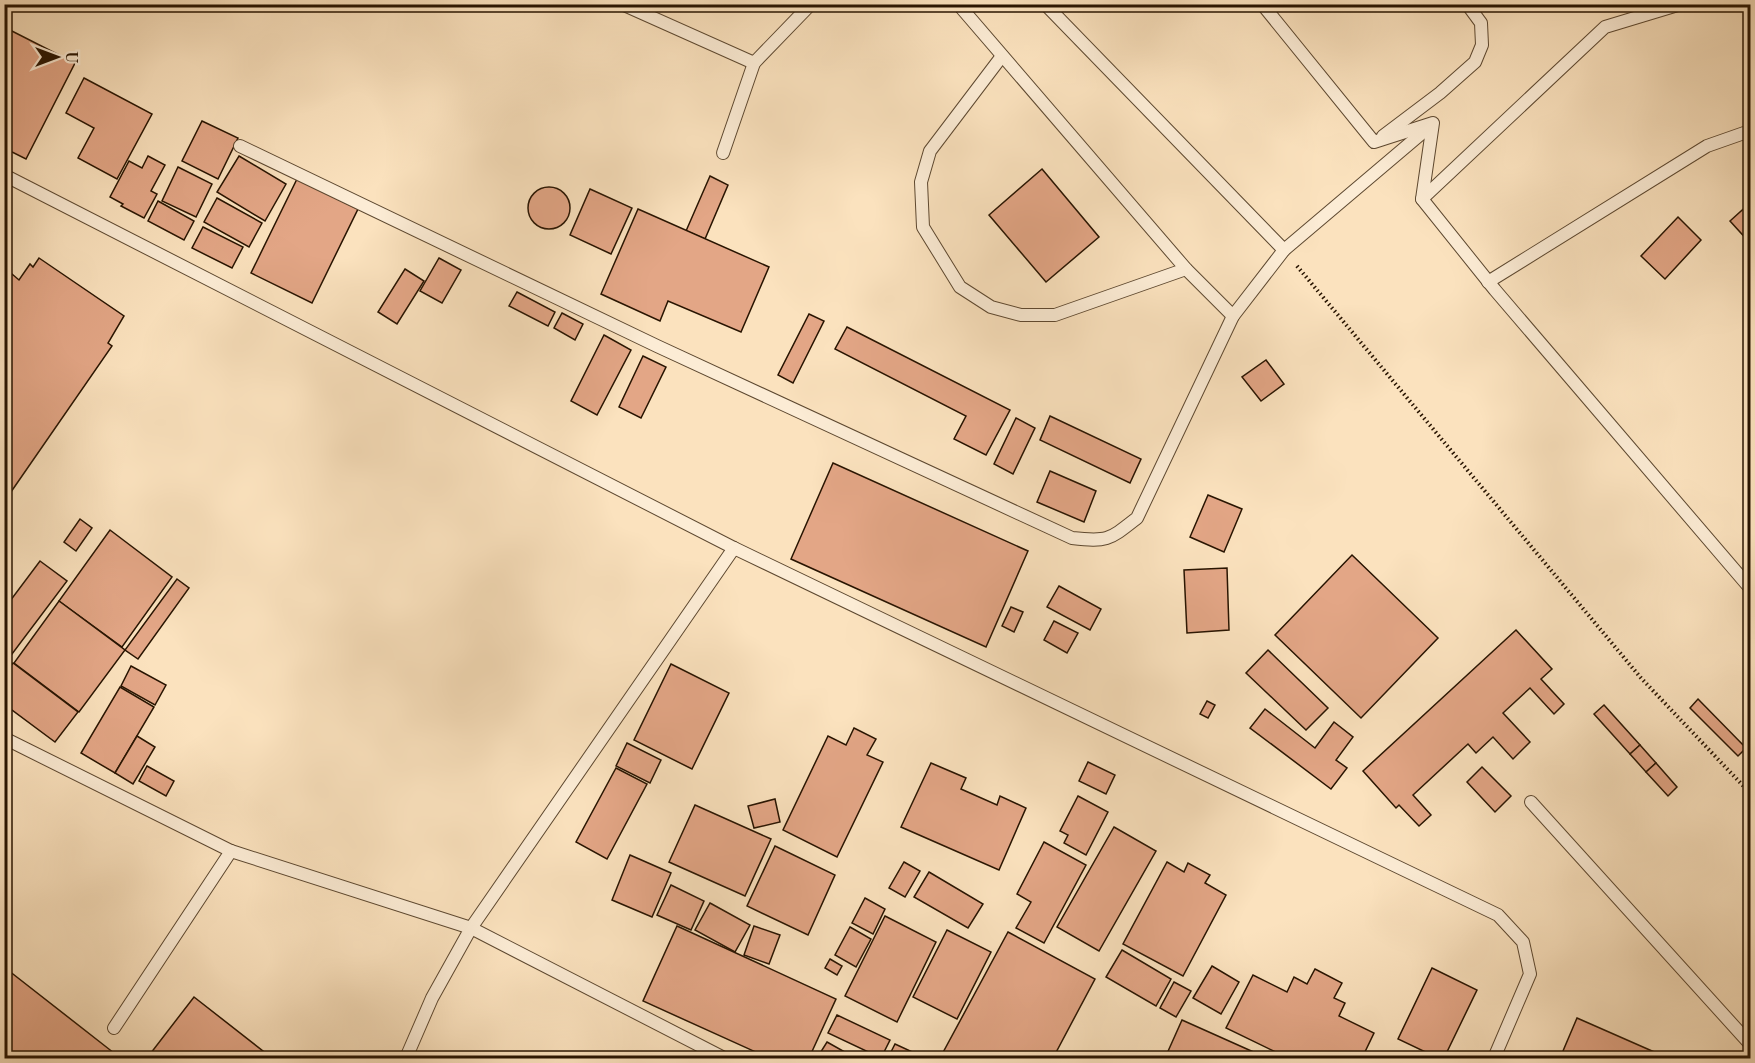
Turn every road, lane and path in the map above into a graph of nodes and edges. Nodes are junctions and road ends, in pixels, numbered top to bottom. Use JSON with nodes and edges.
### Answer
{"nodes":[{"id":1,"x":622,"y":4,"type":"edge"},
{"id":2,"x":811,"y":4,"type":"edge"},
{"id":3,"x":958,"y":4,"type":"edge"},
{"id":4,"x":1045,"y":4,"type":"edge"},
{"id":5,"x":1262,"y":4,"type":"edge"},
{"id":6,"x":1467,"y":4,"type":"edge"},
{"id":7,"x":1681,"y":4,"type":"edge"},
{"id":8,"x":1002,"y":56,"type":"junction"},
{"id":9,"x":754,"y":63,"type":"junction"},
{"id":10,"x":1433,"y":123,"type":"junction"},
{"id":11,"x":1750,"y":134,"type":"edge"},
{"id":12,"x":1374,"y":142,"type":"junction"},
{"id":13,"x":240,"y":146,"type":"dead end"},
{"id":14,"x":723,"y":153,"type":"dead end"},
{"id":15,"x":4,"y":175,"type":"edge"},
{"id":16,"x":1422,"y":199,"type":"junction"},
{"id":17,"x":1284,"y":250,"type":"junction"},
{"id":18,"x":1185,"y":269,"type":"junction"},
{"id":19,"x":1488,"y":282,"type":"junction"},
{"id":20,"x":1233,"y":316,"type":"junction"},
{"id":21,"x":734,"y":548,"type":"junction"},
{"id":22,"x":1750,"y":588,"type":"edge"},
{"id":23,"x":4,"y":738,"type":"edge"},
{"id":24,"x":1750,"y":793,"type":"edge"},
{"id":25,"x":1531,"y":802,"type":"dead end"},
{"id":26,"x":231,"y":851,"type":"junction"},
{"id":27,"x":471,"y":928,"type":"junction"},
{"id":28,"x":114,"y":1029,"type":"dead end"},
{"id":29,"x":1750,"y":1044,"type":"edge"},
{"id":30,"x":406,"y":1059,"type":"edge"},
{"id":31,"x":724,"y":1059,"type":"edge"},
{"id":32,"x":1494,"y":1059,"type":"edge"}],
"edges":[{"from":1,"to":9,"type":"lane"},
{"from":2,"to":9,"type":"lane"},
{"from":3,"to":8,"type":"lane"},
{"from":4,"to":17,"type":"lane"},
{"from":5,"to":12,"type":"lane"},
{"from":6,"to":12,"type":"lane"},
{"from":7,"to":16,"type":"lane"},
{"from":8,"to":18,"type":"lane"},
{"from":8,"to":18,"type":"lane"},
{"from":9,"to":14,"type":"lane"},
{"from":10,"to":12,"type":"lane"},
{"from":10,"to":16,"type":"lane"},
{"from":10,"to":17,"type":"lane"},
{"from":11,"to":19,"type":"lane"},
{"from":13,"to":20,"type":"lane"},
{"from":15,"to":21,"type":"lane"},
{"from":16,"to":19,"type":"lane"},
{"from":17,"to":20,"type":"lane"},
{"from":17,"to":24,"type":"path"},
{"from":18,"to":20,"type":"lane"},
{"from":19,"to":22,"type":"lane"},
{"from":21,"to":27,"type":"lane"},
{"from":21,"to":32,"type":"lane"},
{"from":23,"to":26,"type":"lane"},
{"from":25,"to":29,"type":"lane"},
{"from":26,"to":27,"type":"lane"},
{"from":26,"to":28,"type":"lane"},
{"from":27,"to":30,"type":"lane"},
{"from":27,"to":31,"type":"lane"}]}
